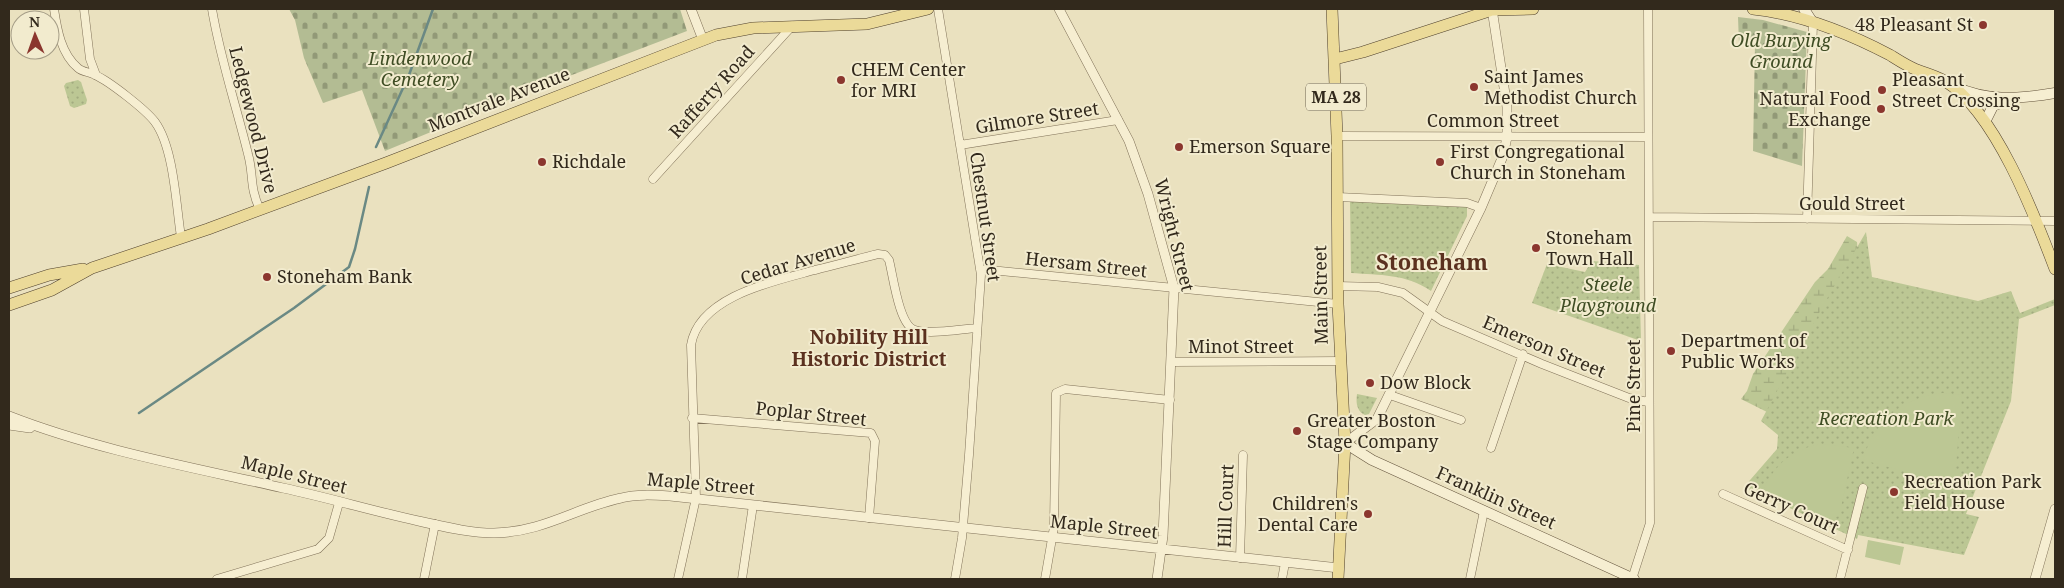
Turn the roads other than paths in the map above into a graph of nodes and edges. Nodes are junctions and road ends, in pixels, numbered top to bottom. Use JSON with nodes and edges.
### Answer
{"nodes":[{"id":1,"x":54,"y":9,"type":"edge"},
{"id":2,"x":84,"y":9,"type":"edge"},
{"id":3,"x":212,"y":9,"type":"edge"},
{"id":4,"x":691,"y":9,"type":"edge"},
{"id":5,"x":928,"y":9,"type":"edge"},
{"id":6,"x":938,"y":9,"type":"edge"},
{"id":7,"x":1059,"y":9,"type":"edge"},
{"id":8,"x":1332,"y":9,"type":"edge"},
{"id":9,"x":1492,"y":9,"type":"edge"},
{"id":10,"x":1533,"y":9,"type":"edge"},
{"id":11,"x":1648,"y":9,"type":"edge"},
{"id":12,"x":1753,"y":9,"type":"edge"},
{"id":13,"x":1804,"y":9,"type":"edge"},
{"id":14,"x":1768,"y":10,"type":"edge"},
{"id":15,"x":1813,"y":23,"type":"junction"},
{"id":16,"x":792,"y":26,"type":"junction"},
{"id":17,"x":703,"y":40,"type":"junction"},
{"id":18,"x":1335,"y":59,"type":"junction"},
{"id":19,"x":96,"y":75,"type":"junction"},
{"id":20,"x":1944,"y":81,"type":"junction"},
{"id":21,"x":2055,"y":93,"type":"edge"},
{"id":22,"x":2014,"y":99,"type":"junction"},
{"id":23,"x":1118,"y":120,"type":"junction"},
{"id":24,"x":1985,"y":122,"type":"junction"},
{"id":25,"x":1337,"y":136,"type":"junction"},
{"id":26,"x":1507,"y":136,"type":"junction"},
{"id":27,"x":1648,"y":137,"type":"junction"},
{"id":28,"x":960,"y":145,"type":"junction"},
{"id":29,"x":653,"y":179,"type":"dead end"},
{"id":30,"x":1338,"y":198,"type":"junction"},
{"id":31,"x":1481,"y":208,"type":"junction"},
{"id":32,"x":260,"y":210,"type":"junction"},
{"id":33,"x":1648,"y":217,"type":"junction"},
{"id":34,"x":1807,"y":219,"type":"junction"},
{"id":35,"x":2037,"y":221,"type":"junction"},
{"id":36,"x":2055,"y":222,"type":"edge"},
{"id":37,"x":181,"y":237,"type":"junction"},
{"id":38,"x":92,"y":268,"type":"junction"},
{"id":39,"x":980,"y":269,"type":"junction"},
{"id":40,"x":2055,"y":270,"type":"edge"},
{"id":41,"x":1338,"y":286,"type":"junction"},
{"id":42,"x":9,"y":288,"type":"edge"},
{"id":43,"x":1174,"y":288,"type":"junction"},
{"id":44,"x":1338,"y":304,"type":"junction"},
{"id":45,"x":9,"y":305,"type":"edge"},
{"id":46,"x":1431,"y":312,"type":"junction"},
{"id":47,"x":977,"y":328,"type":"junction"},
{"id":48,"x":1523,"y":354,"type":"junction"},
{"id":49,"x":1341,"y":361,"type":"junction"},
{"id":50,"x":1172,"y":362,"type":"junction"},
{"id":51,"x":1390,"y":394,"type":"junction"},
{"id":52,"x":1170,"y":400,"type":"junction"},
{"id":53,"x":1648,"y":402,"type":"junction"},
{"id":54,"x":9,"y":416,"type":"edge"},
{"id":55,"x":692,"y":418,"type":"junction"},
{"id":56,"x":1462,"y":420,"type":"dead end"},
{"id":57,"x":9,"y":425,"type":"edge"},
{"id":58,"x":45,"y":430,"type":"junction"},
{"id":59,"x":1346,"y":443,"type":"junction"},
{"id":60,"x":1491,"y":448,"type":"dead end"},
{"id":61,"x":1243,"y":455,"type":"dead end"},
{"id":62,"x":1863,"y":488,"type":"dead end"},
{"id":63,"x":1723,"y":494,"type":"dead end"},
{"id":64,"x":696,"y":498,"type":"junction"},
{"id":65,"x":339,"y":503,"type":"junction"},
{"id":66,"x":753,"y":505,"type":"junction"},
{"id":67,"x":2055,"y":509,"type":"edge"},
{"id":68,"x":1484,"y":511,"type":"junction"},
{"id":69,"x":869,"y":518,"type":"junction"},
{"id":70,"x":435,"y":524,"type":"junction"},
{"id":71,"x":962,"y":528,"type":"junction"},
{"id":72,"x":1052,"y":538,"type":"junction"},
{"id":73,"x":1162,"y":550,"type":"junction"},
{"id":74,"x":1848,"y":550,"type":"junction"},
{"id":75,"x":1240,"y":558,"type":"junction"},
{"id":76,"x":1285,"y":563,"type":"junction"},
{"id":77,"x":1338,"y":573,"type":"edge"},
{"id":78,"x":217,"y":579,"type":"edge"},
{"id":79,"x":424,"y":579,"type":"edge"},
{"id":80,"x":678,"y":579,"type":"edge"},
{"id":81,"x":742,"y":579,"type":"edge"},
{"id":82,"x":955,"y":579,"type":"edge"},
{"id":83,"x":1045,"y":579,"type":"edge"},
{"id":84,"x":1157,"y":579,"type":"edge"},
{"id":85,"x":1282,"y":579,"type":"edge"},
{"id":86,"x":1470,"y":579,"type":"edge"},
{"id":87,"x":1632,"y":579,"type":"edge"},
{"id":88,"x":1840,"y":579,"type":"edge"},
{"id":89,"x":2035,"y":579,"type":"edge"}],
"edges":[{"from":1,"to":19,"type":"street"},
{"from":2,"to":19,"type":"street"},
{"from":3,"to":32,"type":"street","name":"Ledgewood Drive"},
{"from":4,"to":17,"type":"street"},
{"from":5,"to":16,"type":"main road","name":"Montvale Avenue"},
{"from":6,"to":28,"type":"street","name":"Chestnut Street"},
{"from":7,"to":23,"type":"street","name":"Wright Street"},
{"from":8,"to":18,"type":"main road","name":"Main Street","number":"MA 28"},
{"from":9,"to":10,"type":"main road"},
{"from":9,"to":18,"type":"main road"},
{"from":9,"to":26,"type":"street"},
{"from":11,"to":27,"type":"street","name":"Pine Street"},
{"from":12,"to":14,"type":"main road"},
{"from":13,"to":15,"type":"main road"},
{"from":14,"to":15,"type":"main road"},
{"from":15,"to":20,"type":"main road"},
{"from":15,"to":34,"type":"street"},
{"from":16,"to":17,"type":"main road","name":"Montvale Avenue"},
{"from":16,"to":29,"type":"street","name":"Rafferty Road"},
{"from":17,"to":32,"type":"main road","name":"Montvale Avenue"},
{"from":18,"to":25,"type":"main road","name":"Main Street","number":"MA 28"},
{"from":19,"to":37,"type":"street"},
{"from":20,"to":22,"type":"main road"},
{"from":20,"to":24,"type":"main road"},
{"from":21,"to":22,"type":"main road"},
{"from":22,"to":24,"type":"main road"},
{"from":23,"to":28,"type":"street","name":"Gilmore Street"},
{"from":23,"to":43,"type":"street","name":"Wright Street"},
{"from":24,"to":35,"type":"main road"},
{"from":25,"to":26,"type":"street","name":"Common Street"},
{"from":25,"to":30,"type":"main road","name":"Main Street","number":"MA 28"},
{"from":26,"to":27,"type":"street","name":"Common Street"},
{"from":26,"to":31,"type":"street"},
{"from":27,"to":33,"type":"street","name":"Pine Street"},
{"from":28,"to":39,"type":"street","name":"Chestnut Street"},
{"from":30,"to":31,"type":"street"},
{"from":30,"to":41,"type":"main road","name":"Main Street","number":"MA 28"},
{"from":31,"to":46,"type":"street"},
{"from":32,"to":37,"type":"main road","name":"Montvale Avenue"},
{"from":33,"to":34,"type":"street","name":"Gould Street"},
{"from":33,"to":53,"type":"street","name":"Pine Street"},
{"from":34,"to":35,"type":"street","name":"Gould Street"},
{"from":35,"to":36,"type":"street","name":"Gould Street"},
{"from":35,"to":40,"type":"main road"},
{"from":37,"to":38,"type":"main road","name":"Montvale Avenue"},
{"from":38,"to":42,"type":"main road","name":"Montvale Avenue"},
{"from":38,"to":45,"type":"main road","name":"Montvale Avenue"},
{"from":39,"to":43,"type":"street","name":"Hersam Street"},
{"from":39,"to":47,"type":"street","name":"Chestnut Street"},
{"from":41,"to":44,"type":"main road","name":"Main Street","number":"MA 28"},
{"from":41,"to":46,"type":"street","name":"Emerson Street"},
{"from":43,"to":44,"type":"street","name":"Hersam Street"},
{"from":43,"to":50,"type":"street","name":"Wright Street"},
{"from":44,"to":49,"type":"main road","name":"Main Street","number":"MA 28"},
{"from":46,"to":48,"type":"street","name":"Emerson Street"},
{"from":46,"to":51,"type":"street"},
{"from":47,"to":55,"type":"street","name":"Cedar Avenue"},
{"from":47,"to":71,"type":"street","name":"Chestnut Street"},
{"from":48,"to":53,"type":"street","name":"Emerson Street"},
{"from":48,"to":60,"type":"street"},
{"from":49,"to":50,"type":"street","name":"Minot Street"},
{"from":49,"to":59,"type":"main road","name":"Main Street","number":"MA 28"},
{"from":50,"to":52,"type":"street","name":"Wright Street"},
{"from":51,"to":56,"type":"street"},
{"from":51,"to":59,"type":"street"},
{"from":52,"to":72,"type":"street"},
{"from":52,"to":73,"type":"street","name":"Wright Street"},
{"from":53,"to":87,"type":"street","name":"Pine Street"},
{"from":54,"to":58,"type":"street","name":"Maple Street"},
{"from":55,"to":64,"type":"street","name":"Cedar Avenue"},
{"from":55,"to":69,"type":"street","name":"Poplar Street"},
{"from":57,"to":58,"type":"street","name":"Maple Street"},
{"from":58,"to":65,"type":"street","name":"Maple Street"},
{"from":59,"to":68,"type":"main road","name":"Franklin Street"},
{"from":59,"to":77,"type":"main road","name":"Main Street","number":"MA 28"},
{"from":61,"to":75,"type":"street","name":"Hill Court"},
{"from":62,"to":74,"type":"street"},
{"from":63,"to":74,"type":"street","name":"Gerry Court"},
{"from":64,"to":66,"type":"street","name":"Maple Street"},
{"from":64,"to":70,"type":"street","name":"Maple Street"},
{"from":64,"to":80,"type":"street","name":"Cedar Avenue"},
{"from":65,"to":70,"type":"street","name":"Maple Street"},
{"from":65,"to":78,"type":"street"},
{"from":66,"to":69,"type":"street","name":"Maple Street"},
{"from":66,"to":81,"type":"street"},
{"from":67,"to":89,"type":"street"},
{"from":68,"to":86,"type":"street"},
{"from":68,"to":87,"type":"main road","name":"Franklin Street"},
{"from":69,"to":71,"type":"street","name":"Maple Street"},
{"from":70,"to":79,"type":"street"},
{"from":71,"to":72,"type":"street","name":"Maple Street"},
{"from":71,"to":82,"type":"street","name":"Chestnut Street"},
{"from":72,"to":73,"type":"street","name":"Maple Street"},
{"from":72,"to":83,"type":"street"},
{"from":73,"to":75,"type":"street","name":"Maple Street"},
{"from":73,"to":84,"type":"street","name":"Wright Street"},
{"from":74,"to":88,"type":"street"},
{"from":75,"to":76,"type":"street","name":"Maple Street"},
{"from":76,"to":77,"type":"street","name":"Maple Street"},
{"from":76,"to":85,"type":"street"}]}
